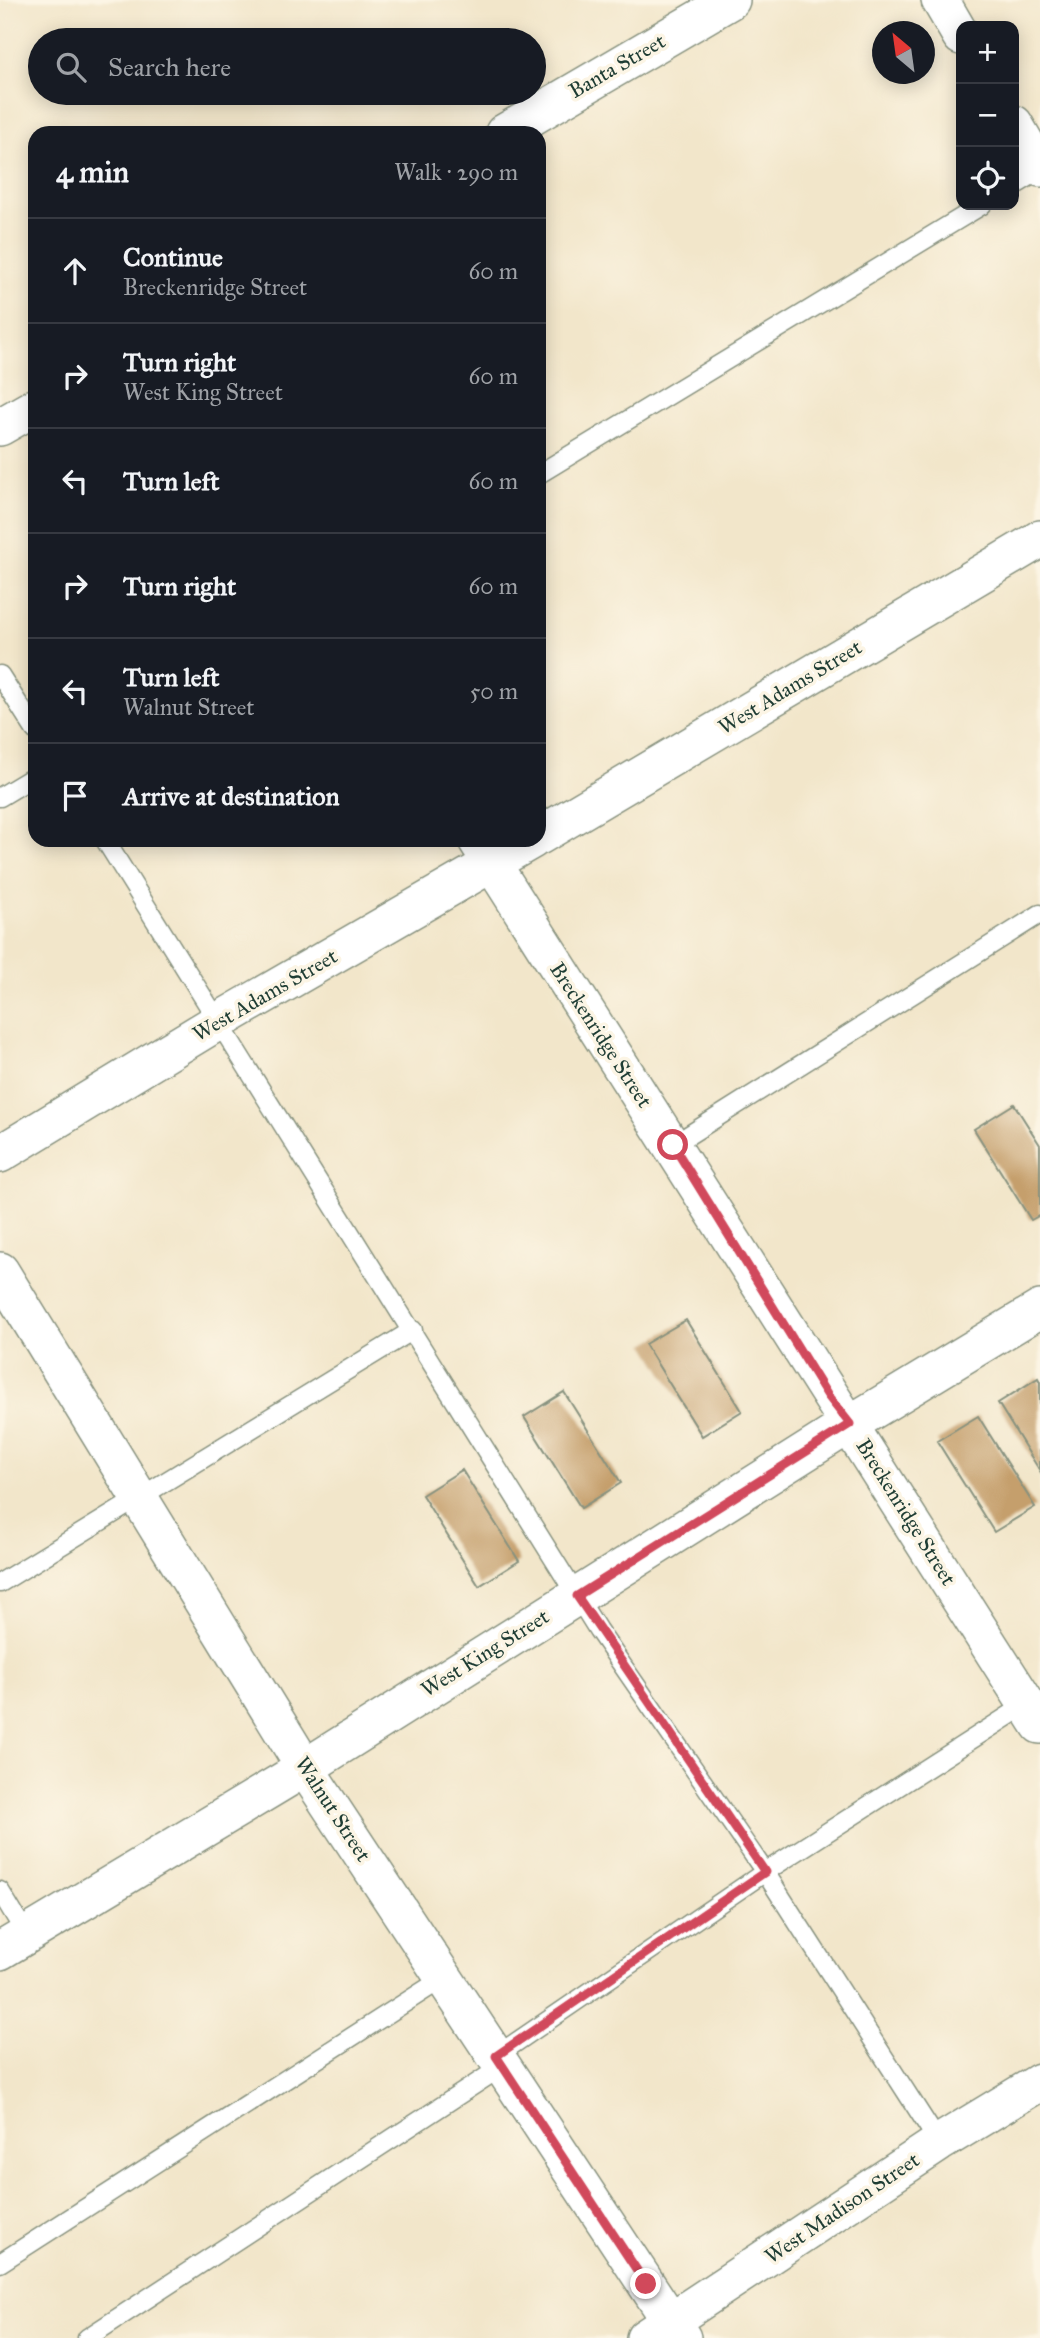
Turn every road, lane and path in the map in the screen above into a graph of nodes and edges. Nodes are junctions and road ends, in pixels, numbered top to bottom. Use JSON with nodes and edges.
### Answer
{"nodes":[{"id":1,"x":731,"y":0,"type":"edge"},
{"id":2,"x":940,"y":0,"type":"edge"},
{"id":3,"x":956,"y":27,"type":"edge"},
{"id":4,"x":516,"y":126,"type":"edge"},
{"id":5,"x":1019,"y":133,"type":"edge"},
{"id":6,"x":1040,"y":169,"type":"edge"},
{"id":7,"x":1019,"y":183,"type":"edge"},
{"id":8,"x":974,"y":210,"type":"edge"},
{"id":9,"x":28,"y":411,"type":"edge"},
{"id":10,"x":0,"y":427,"type":"edge"},
{"id":11,"x":546,"y":470,"type":"edge"},
{"id":12,"x":1040,"y":539,"type":"edge"},
{"id":13,"x":0,"y":675,"type":"edge"},
{"id":14,"x":28,"y":719,"type":"edge"},
{"id":15,"x":28,"y":780,"type":"edge"},
{"id":16,"x":0,"y":797,"type":"edge"},
{"id":17,"x":546,"y":832,"type":"edge"},
{"id":18,"x":108,"y":847,"type":"edge"},
{"id":19,"x":504,"y":847,"type":"edge"},
{"id":20,"x":484,"y":852,"type":"edge"},
{"id":21,"x":1040,"y":914,"type":"edge"},
{"id":22,"x":219,"y":1021,"type":"junction"},
{"id":23,"x":673,"y":1145,"type":"junction"},
{"id":24,"x":0,"y":1154,"type":"edge"},
{"id":25,"x":0,"y":1271,"type":"edge"},
{"id":26,"x":1040,"y":1309,"type":"edge"},
{"id":27,"x":413,"y":1330,"type":"junction"},
{"id":28,"x":850,"y":1424,"type":"junction"},
{"id":29,"x":140,"y":1499,"type":"junction"},
{"id":30,"x":0,"y":1583,"type":"edge"},
{"id":31,"x":577,"y":1596,"type":"junction"},
{"id":32,"x":1036,"y":1709,"type":"edge"},
{"id":33,"x":305,"y":1768,"type":"junction"},
{"id":34,"x":765,"y":1872,"type":"junction"},
{"id":35,"x":0,"y":1891,"type":"edge"},
{"id":36,"x":13,"y":1942,"type":"edge"},
{"id":37,"x":445,"y":1977,"type":"junction"},
{"id":38,"x":499,"y":2061,"type":"junction"},
{"id":39,"x":1040,"y":2082,"type":"edge"},
{"id":40,"x":939,"y":2143,"type":"junction"},
{"id":41,"x":0,"y":2263,"type":"edge"},
{"id":42,"x":666,"y":2332,"type":"edge"},
{"id":43,"x":87,"y":2338,"type":"edge"}],
"edges":[{"from":1,"to":4,"type":"street","name":"Banta Street"},
{"from":2,"to":3,"type":"street"},
{"from":5,"to":6,"type":"street"},
{"from":6,"to":7,"type":"lane"},
{"from":8,"to":11,"type":"lane"},
{"from":9,"to":10,"type":"street"},
{"from":12,"to":17,"type":"street","name":"West Adams Street"},
{"from":13,"to":14,"type":"lane"},
{"from":15,"to":16,"type":"lane"},
{"from":18,"to":22,"type":"lane"},
{"from":19,"to":20,"type":"street","name":"West Adams Street"},
{"from":20,"to":22,"type":"street","name":"West Adams Street"},
{"from":20,"to":23,"type":"street","name":"Breckenridge Street"},
{"from":21,"to":23,"type":"lane"},
{"from":22,"to":24,"type":"street","name":"West Adams Street"},
{"from":22,"to":27,"type":"lane"},
{"from":23,"to":28,"type":"street","name":"Breckenridge Street"},
{"from":25,"to":29,"type":"street","name":"Walnut Street"},
{"from":26,"to":28,"type":"street","name":"West King Street"},
{"from":27,"to":29,"type":"lane"},
{"from":27,"to":31,"type":"lane"},
{"from":28,"to":31,"type":"street","name":"West King Street"},
{"from":28,"to":32,"type":"street","name":"Breckenridge Street"},
{"from":29,"to":30,"type":"lane"},
{"from":29,"to":33,"type":"street","name":"Walnut Street"},
{"from":31,"to":33,"type":"street","name":"West King Street"},
{"from":31,"to":34,"type":"lane"},
{"from":32,"to":34,"type":"lane"},
{"from":33,"to":36,"type":"street","name":"West King Street"},
{"from":33,"to":37,"type":"street","name":"Walnut Street"},
{"from":34,"to":38,"type":"lane"},
{"from":34,"to":40,"type":"lane"},
{"from":35,"to":36,"type":"lane"},
{"from":37,"to":38,"type":"street","name":"Walnut Street"},
{"from":37,"to":41,"type":"lane"},
{"from":38,"to":42,"type":"street","name":"Walnut Street"},
{"from":38,"to":43,"type":"lane"},
{"from":39,"to":40,"type":"street","name":"West Madison Street"},
{"from":40,"to":42,"type":"street","name":"West Madison Street"}]}
